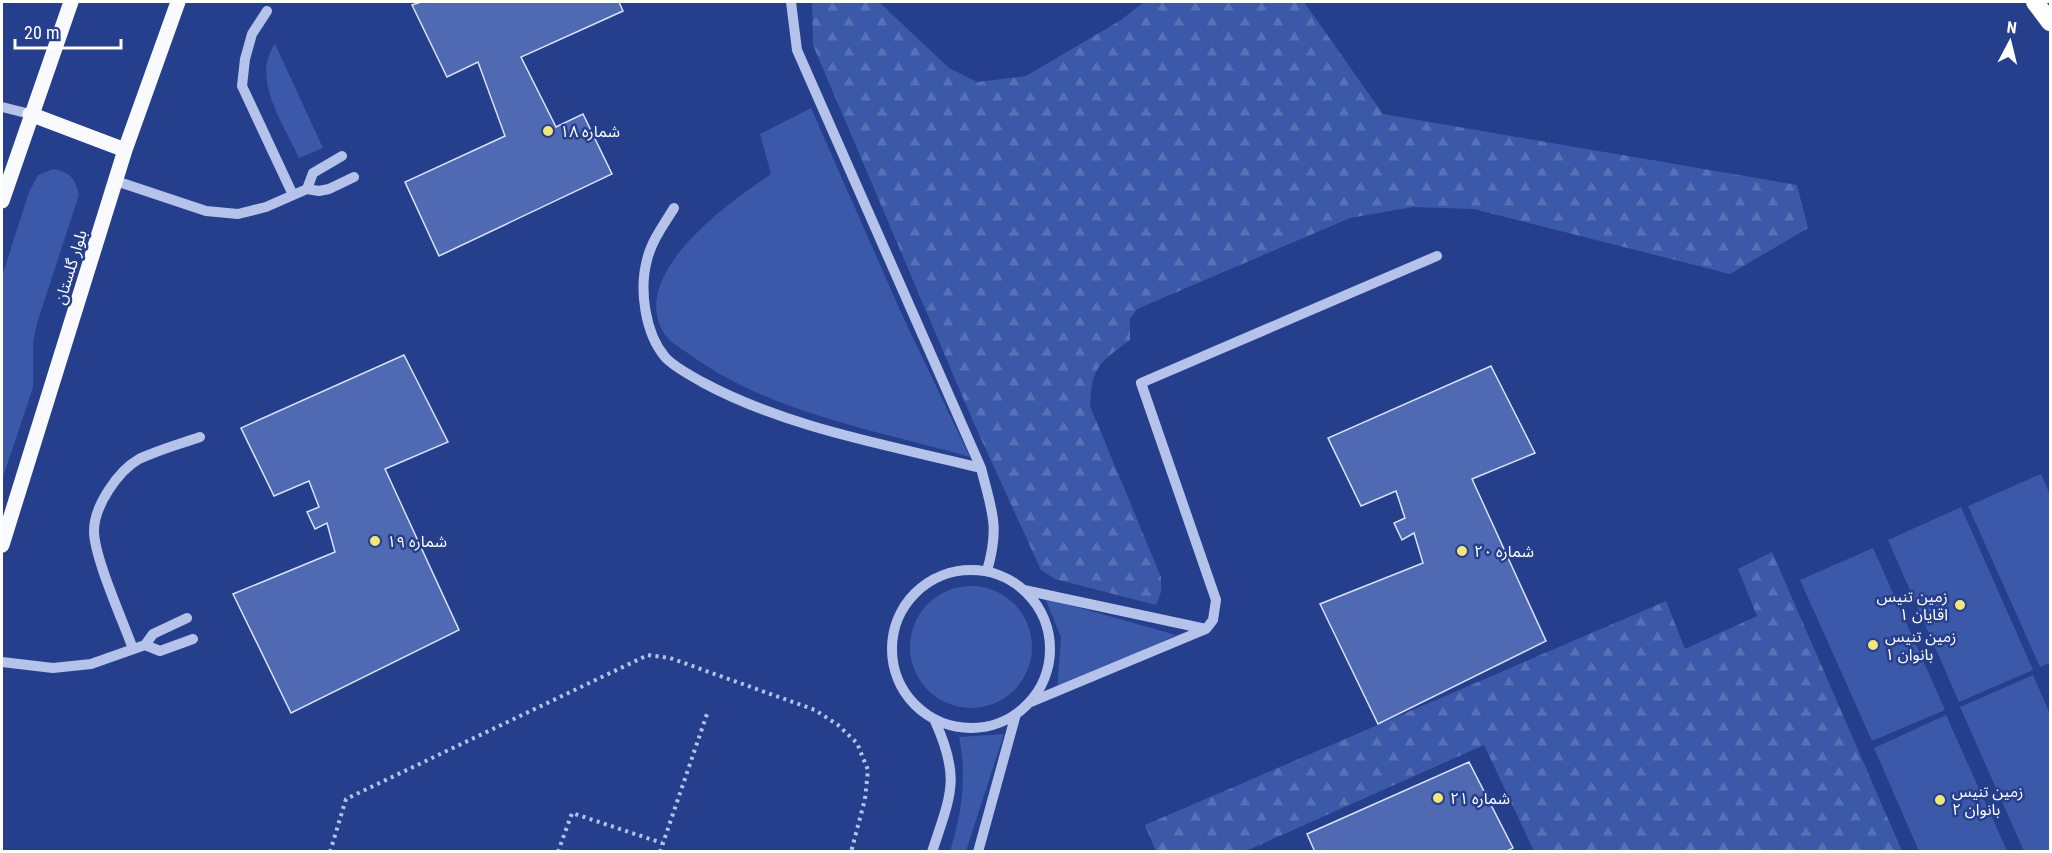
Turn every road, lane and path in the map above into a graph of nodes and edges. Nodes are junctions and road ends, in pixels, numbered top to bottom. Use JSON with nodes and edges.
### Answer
{"nodes":[{"id":1,"x":71,"y":2,"type":"edge"},
{"id":2,"x":178,"y":2,"type":"edge"},
{"id":3,"x":791,"y":2,"type":"edge"},
{"id":4,"x":2035,"y":2,"type":"edge"},
{"id":5,"x":267,"y":11,"type":"dead end"},
{"id":6,"x":2050,"y":22,"type":"edge"},
{"id":7,"x":2,"y":107,"type":"edge"},
{"id":8,"x":30,"y":114,"type":"junction"},
{"id":9,"x":125,"y":150,"type":"junction"},
{"id":10,"x":342,"y":156,"type":"dead end"},
{"id":11,"x":354,"y":177,"type":"dead end"},
{"id":12,"x":116,"y":181,"type":"junction"},
{"id":13,"x":307,"y":189,"type":"junction"},
{"id":14,"x":293,"y":195,"type":"junction"},
{"id":15,"x":2,"y":201,"type":"edge"},
{"id":16,"x":674,"y":208,"type":"dead end"},
{"id":17,"x":1437,"y":256,"type":"dead end"},
{"id":18,"x":200,"y":437,"type":"dead end"},
{"id":19,"x":981,"y":468,"type":"junction"},
{"id":20,"x":2,"y":545,"type":"edge"},
{"id":21,"x":987,"y":571,"type":"junction"},
{"id":22,"x":1024,"y":590,"type":"junction"},
{"id":23,"x":187,"y":618,"type":"dead end"},
{"id":24,"x":1206,"y":629,"type":"junction"},
{"id":25,"x":193,"y":639,"type":"dead end"},
{"id":26,"x":145,"y":645,"type":"junction"},
{"id":27,"x":133,"y":649,"type":"junction"},
{"id":28,"x":2,"y":662,"type":"edge"},
{"id":29,"x":1031,"y":702,"type":"junction"},
{"id":30,"x":708,"y":711,"type":"dead end"},
{"id":31,"x":1016,"y":714,"type":"junction"},
{"id":32,"x":935,"y":721,"type":"junction"},
{"id":33,"x":662,"y":843,"type":"junction"},
{"id":34,"x":330,"y":852,"type":"edge"},
{"id":35,"x":558,"y":852,"type":"edge"},
{"id":36,"x":660,"y":852,"type":"edge"},
{"id":37,"x":851,"y":852,"type":"edge"},
{"id":38,"x":932,"y":852,"type":"edge"},
{"id":39,"x":978,"y":852,"type":"edge"}],
"edges":[{"from":1,"to":8,"type":"main road"},
{"from":2,"to":9,"type":"main road","name":"بلوار گلستان"},
{"from":3,"to":19,"type":"street"},
{"from":4,"to":6,"type":"highway"},
{"from":5,"to":14,"type":"street"},
{"from":7,"to":8,"type":"street"},
{"from":8,"to":9,"type":"main road"},
{"from":8,"to":15,"type":"main road"},
{"from":9,"to":12,"type":"main road","name":"بلوار گلستان"},
{"from":10,"to":13,"type":"street"},
{"from":11,"to":13,"type":"street"},
{"from":12,"to":14,"type":"street"},
{"from":12,"to":20,"type":"main road","name":"بلوار گلستان"},
{"from":13,"to":14,"type":"street"},
{"from":16,"to":19,"type":"street"},
{"from":17,"to":24,"type":"street"},
{"from":18,"to":27,"type":"street"},
{"from":19,"to":21,"type":"street"},
{"from":21,"to":22,"type":"street"},
{"from":21,"to":32,"type":"street"},
{"from":22,"to":24,"type":"street"},
{"from":22,"to":29,"type":"street"},
{"from":23,"to":26,"type":"street"},
{"from":24,"to":29,"type":"street"},
{"from":25,"to":26,"type":"street"},
{"from":26,"to":27,"type":"street"},
{"from":27,"to":28,"type":"street"},
{"from":29,"to":31,"type":"street"},
{"from":30,"to":33,"type":"path"},
{"from":31,"to":32,"type":"street"},
{"from":31,"to":39,"type":"street"},
{"from":32,"to":38,"type":"street"},
{"from":33,"to":35,"type":"path"},
{"from":33,"to":36,"type":"path"},
{"from":34,"to":37,"type":"path"}]}
